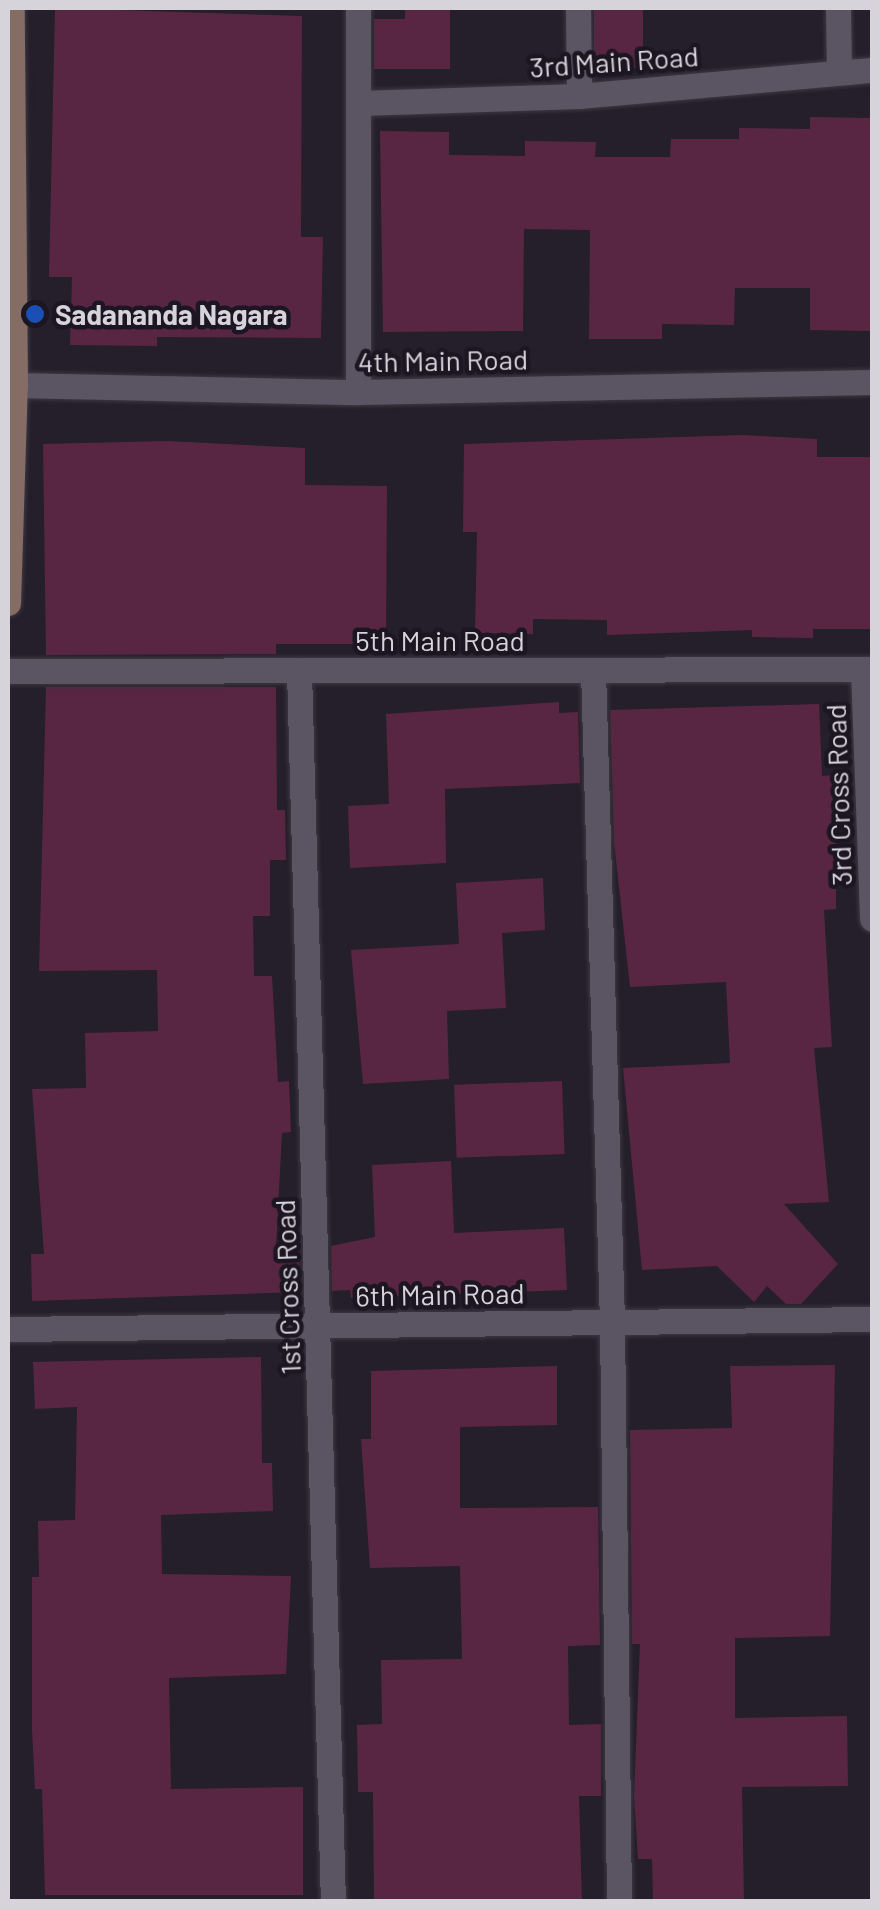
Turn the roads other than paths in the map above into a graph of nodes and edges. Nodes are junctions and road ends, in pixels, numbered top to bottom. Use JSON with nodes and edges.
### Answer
{"nodes":[{"id":1,"x":12,"y":8,"type":"edge"},
{"id":2,"x":358,"y":8,"type":"edge"},
{"id":3,"x":578,"y":8,"type":"edge"},
{"id":4,"x":838,"y":8,"type":"edge"},
{"id":5,"x":872,"y":70,"type":"edge"},
{"id":6,"x":840,"y":72,"type":"junction"},
{"id":7,"x":579,"y":96,"type":"junction"},
{"id":8,"x":360,"y":103,"type":"junction"},
{"id":9,"x":872,"y":382,"type":"edge"},
{"id":10,"x":15,"y":386,"type":"junction"},
{"id":11,"x":358,"y":392,"type":"junction"},
{"id":12,"x":8,"y":603,"type":"edge"},
{"id":13,"x":868,"y":669,"type":"edge"},
{"id":14,"x":593,"y":670,"type":"junction"},
{"id":15,"x":299,"y":671,"type":"junction"},
{"id":16,"x":8,"y":672,"type":"edge"},
{"id":17,"x":872,"y":920,"type":"edge"},
{"id":18,"x":872,"y":1318,"type":"edge"},
{"id":19,"x":612,"y":1322,"type":"junction"},
{"id":20,"x":319,"y":1326,"type":"junction"},
{"id":21,"x":8,"y":1329,"type":"edge"},
{"id":22,"x":333,"y":1902,"type":"edge"},
{"id":23,"x":619,"y":1902,"type":"edge"}],
"edges":[{"from":1,"to":10,"type":"main road"},
{"from":2,"to":8,"type":"street"},
{"from":3,"to":7,"type":"street"},
{"from":4,"to":6,"type":"street"},
{"from":5,"to":6,"type":"street","name":"3rd Main Road"},
{"from":6,"to":7,"type":"street","name":"3rd Main Road"},
{"from":7,"to":8,"type":"street","name":"3rd Main Road"},
{"from":8,"to":11,"type":"street"},
{"from":9,"to":11,"type":"street","name":"4th Main Road"},
{"from":10,"to":11,"type":"street","name":"4th Main Road"},
{"from":10,"to":12,"type":"main road"},
{"from":13,"to":14,"type":"street","name":"5th Main Road"},
{"from":13,"to":17,"type":"street","name":"3rd Cross Road"},
{"from":14,"to":15,"type":"street","name":"5th Main Road"},
{"from":14,"to":19,"type":"street"},
{"from":15,"to":16,"type":"street","name":"5th Main Road"},
{"from":15,"to":20,"type":"street","name":"1st Cross Road"},
{"from":18,"to":19,"type":"street","name":"6th Main Road"},
{"from":19,"to":20,"type":"street","name":"6th Main Road"},
{"from":19,"to":23,"type":"street"},
{"from":20,"to":21,"type":"street","name":"6th Main Road"},
{"from":20,"to":22,"type":"street","name":"1st Cross Road"}]}
